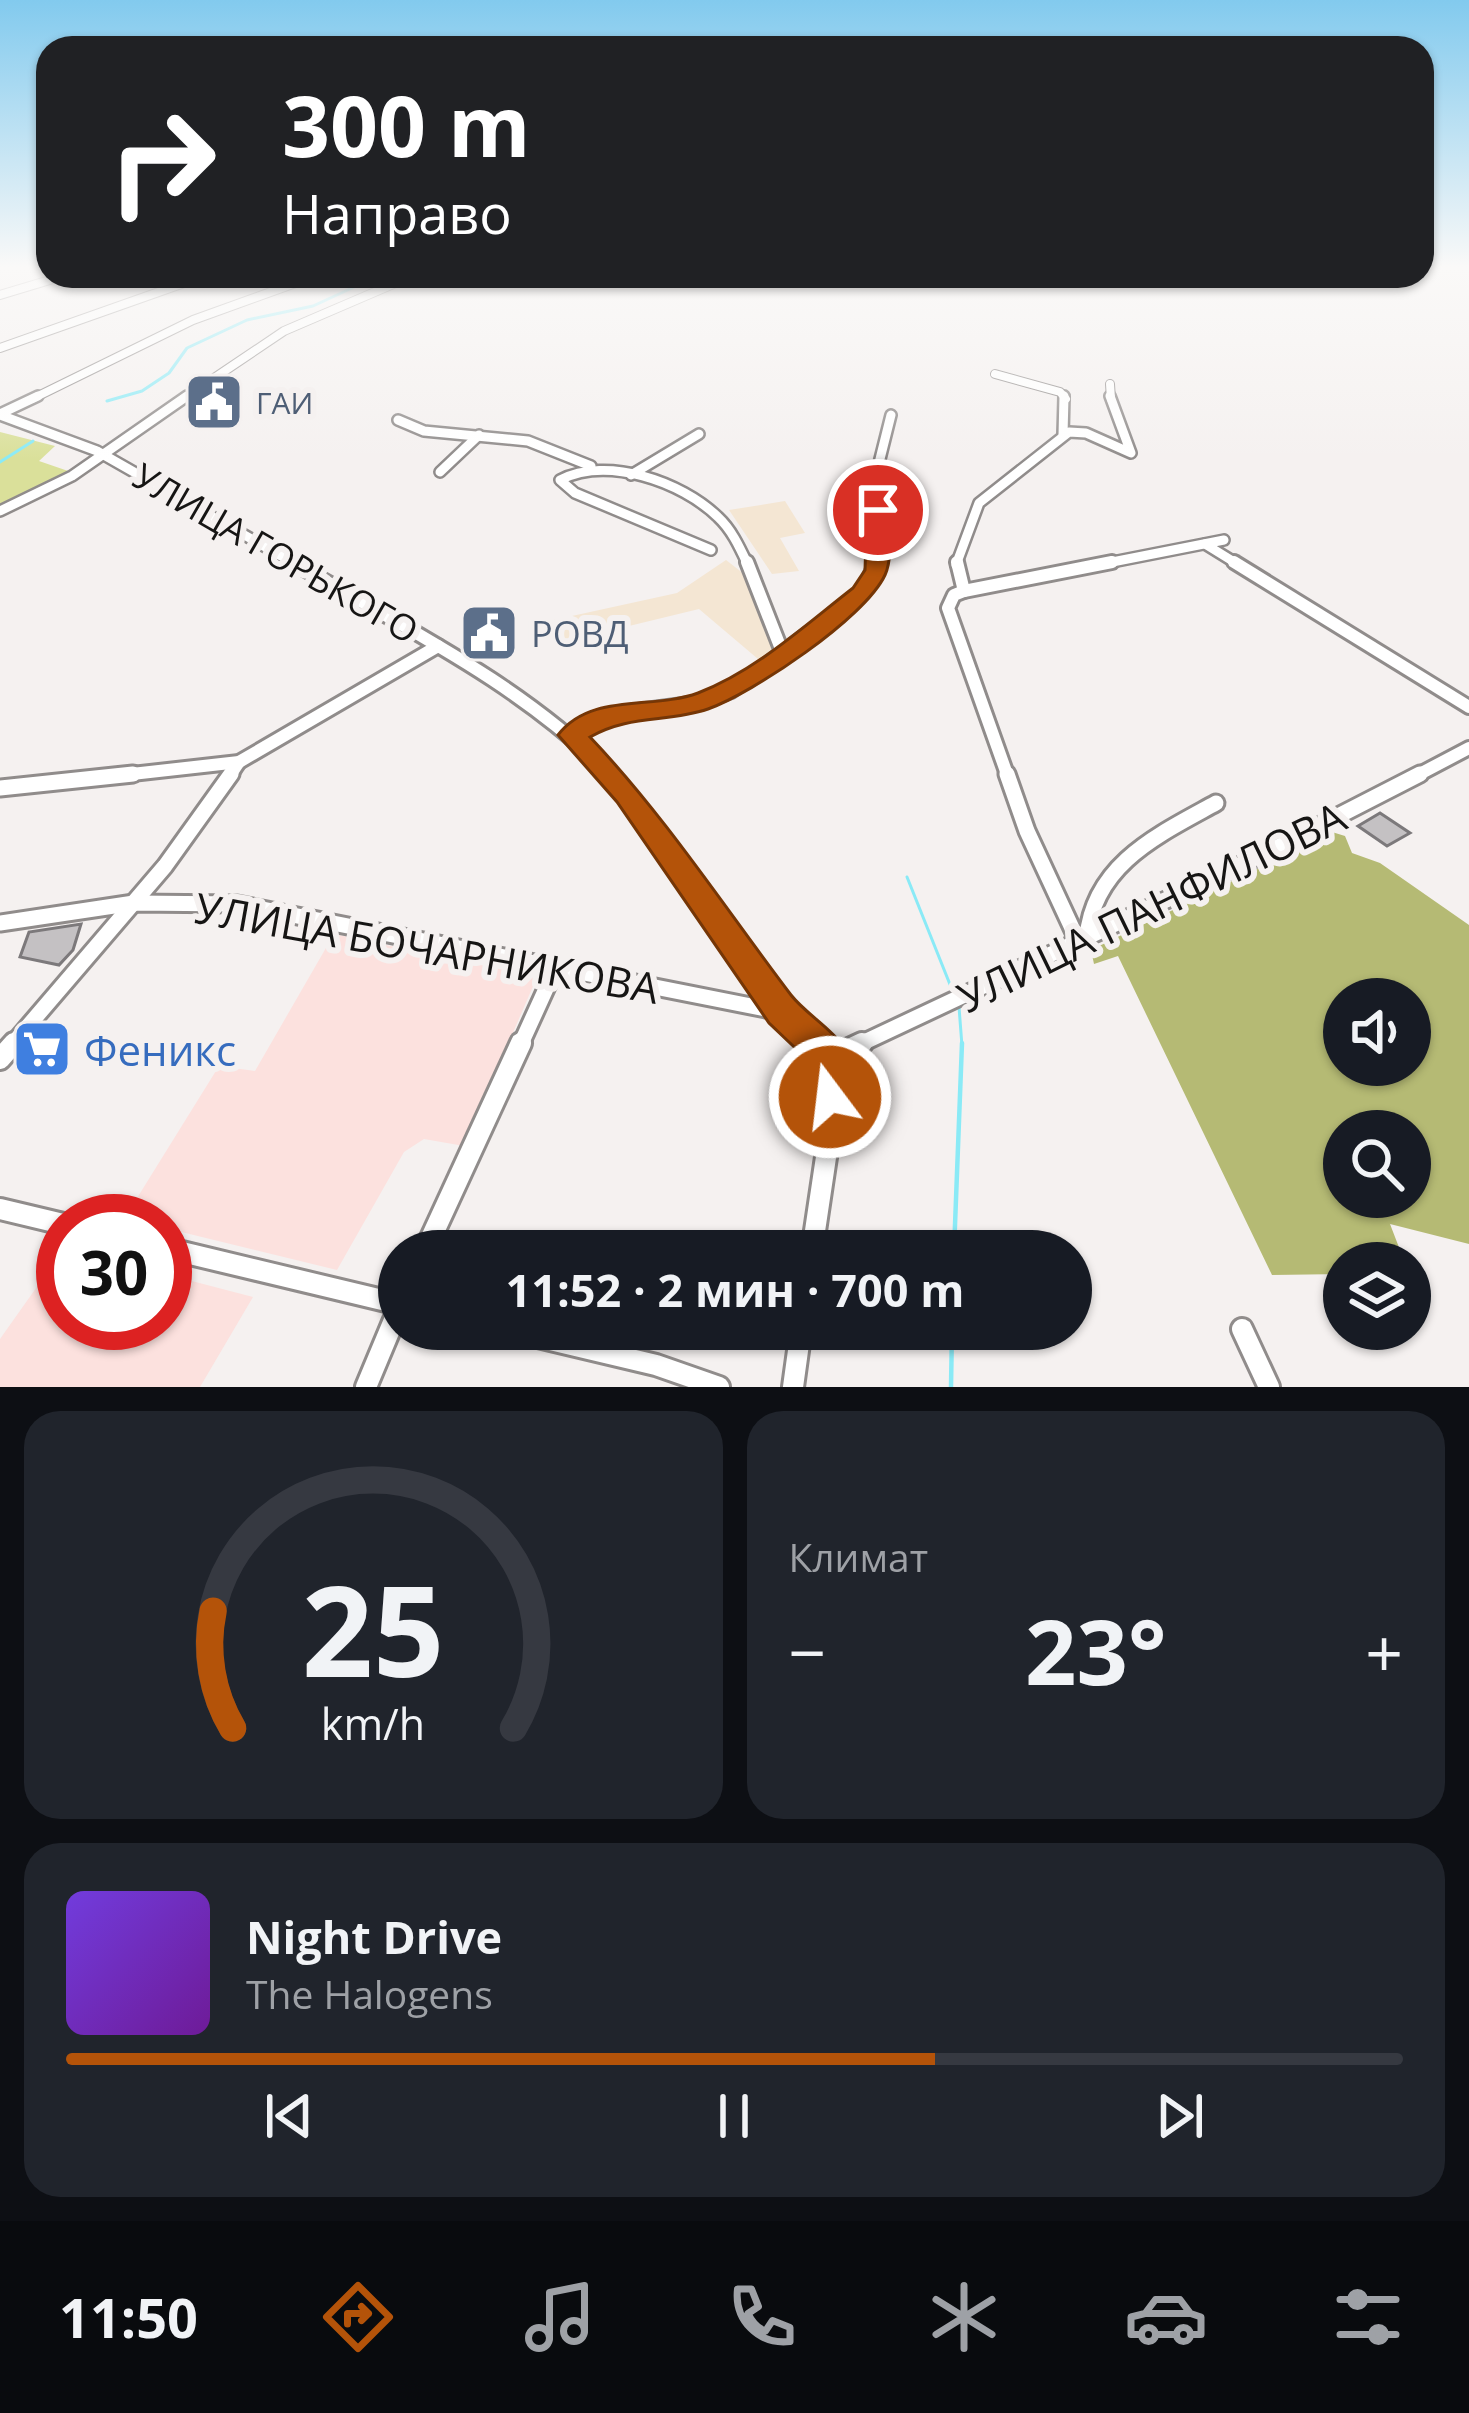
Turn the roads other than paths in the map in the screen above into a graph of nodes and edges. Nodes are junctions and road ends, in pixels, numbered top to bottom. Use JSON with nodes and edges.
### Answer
{"nodes":[{"id":1,"x":49,"y":331,"type":"edge"},
{"id":2,"x":171,"y":331,"type":"edge"},
{"id":3,"x":287,"y":331,"type":"edge"},
{"id":4,"x":0,"y":348,"type":"edge"},
{"id":5,"x":995,"y":374,"type":"dead end"},
{"id":6,"x":1110,"y":384,"type":"dead end"},
{"id":7,"x":0,"y":414,"type":"edge"},
{"id":8,"x":891,"y":415,"type":"dead end"},
{"id":9,"x":398,"y":420,"type":"dead end"},
{"id":10,"x":479,"y":434,"type":"junction"},
{"id":11,"x":699,"y":434,"type":"dead end"},
{"id":12,"x":1063,"y":435,"type":"junction"},
{"id":13,"x":107,"y":456,"type":"junction"},
{"id":14,"x":592,"y":466,"type":"junction"},
{"id":15,"x":440,"y":472,"type":"dead end"},
{"id":16,"x":631,"y":475,"type":"junction"},
{"id":17,"x":0,"y":511,"type":"edge"},
{"id":18,"x":1224,"y":540,"type":"dead end"},
{"id":19,"x":1205,"y":544,"type":"junction"},
{"id":20,"x":711,"y":550,"type":"dead end"},
{"id":21,"x":964,"y":591,"type":"junction"},
{"id":22,"x":438,"y":646,"type":"junction"},
{"id":23,"x":783,"y":654,"type":"junction"},
{"id":24,"x":1469,"y":707,"type":"edge"},
{"id":25,"x":572,"y":735,"type":"junction"},
{"id":26,"x":1469,"y":748,"type":"edge"},
{"id":27,"x":239,"y":762,"type":"junction"},
{"id":28,"x":0,"y":788,"type":"edge"},
{"id":29,"x":1216,"y":803,"type":"dead end"},
{"id":30,"x":134,"y":903,"type":"junction"},
{"id":31,"x":0,"y":923,"type":"edge"},
{"id":32,"x":1083,"y":939,"type":"junction"},
{"id":33,"x":555,"y":969,"type":"junction"},
{"id":34,"x":782,"y":1012,"type":"junction"},
{"id":35,"x":0,"y":1058,"type":"edge"},
{"id":36,"x":830,"y":1058,"type":"junction"},
{"id":37,"x":0,"y":1209,"type":"edge"},
{"id":38,"x":36,"y":1218,"type":"edge"},
{"id":39,"x":435,"y":1230,"type":"edge"},
{"id":40,"x":815,"y":1230,"type":"edge"},
{"id":41,"x":192,"y":1255,"type":"edge"},
{"id":42,"x":378,"y":1301,"type":"edge"},
{"id":43,"x":1242,"y":1329,"type":"dead end"},
{"id":44,"x":381,"y":1350,"type":"edge"},
{"id":45,"x":593,"y":1350,"type":"edge"},
{"id":46,"x":798,"y":1350,"type":"edge"},
{"id":47,"x":366,"y":1387,"type":"edge"},
{"id":48,"x":719,"y":1387,"type":"edge"},
{"id":49,"x":793,"y":1387,"type":"edge"},
{"id":50,"x":1269,"y":1387,"type":"edge"}],
"edges":[{"from":1,"to":4,"type":"street"},
{"from":2,"to":7,"type":"street"},
{"from":3,"to":13,"type":"street"},
{"from":5,"to":12,"type":"street"},
{"from":6,"to":12,"type":"street"},
{"from":7,"to":13,"type":"street","name":"УЛИЦА ГОРЬКОГО"},
{"from":8,"to":23,"type":"street"},
{"from":9,"to":10,"type":"street"},
{"from":10,"to":14,"type":"street"},
{"from":10,"to":15,"type":"street"},
{"from":11,"to":16,"type":"street"},
{"from":12,"to":21,"type":"street"},
{"from":13,"to":17,"type":"street"},
{"from":13,"to":22,"type":"street","name":"УЛИЦА ГОРЬКОГО"},
{"from":14,"to":16,"type":"street"},
{"from":14,"to":20,"type":"street"},
{"from":16,"to":23,"type":"street"},
{"from":18,"to":19,"type":"street"},
{"from":19,"to":21,"type":"street"},
{"from":19,"to":24,"type":"street"},
{"from":21,"to":32,"type":"street"},
{"from":22,"to":25,"type":"street","name":"УЛИЦА ГОРЬКОГО"},
{"from":22,"to":27,"type":"street"},
{"from":23,"to":25,"type":"street"},
{"from":25,"to":34,"type":"street","name":"УЛИЦА ГОРЬКОГО"},
{"from":26,"to":32,"type":"street","name":"УЛИЦА ПАНФИЛОВА"},
{"from":27,"to":28,"type":"street"},
{"from":27,"to":30,"type":"street"},
{"from":29,"to":32,"type":"street"},
{"from":30,"to":31,"type":"street","name":"УЛИЦА БОЧАРНИКОВА"},
{"from":30,"to":33,"type":"street","name":"УЛИЦА БОЧАРНИКОВА"},
{"from":30,"to":35,"type":"street"},
{"from":32,"to":36,"type":"street","name":"УЛИЦА ПАНФИЛОВА"},
{"from":33,"to":34,"type":"street","name":"УЛИЦА БОЧАРНИКОВА"},
{"from":33,"to":39,"type":"street"},
{"from":34,"to":36,"type":"street","name":"УЛИЦА ГОРЬКОГО"},
{"from":36,"to":40,"type":"street"},
{"from":37,"to":38,"type":"street"},
{"from":41,"to":42,"type":"street"},
{"from":43,"to":50,"type":"street"},
{"from":44,"to":47,"type":"street"},
{"from":45,"to":48,"type":"street"},
{"from":46,"to":49,"type":"street"}]}
